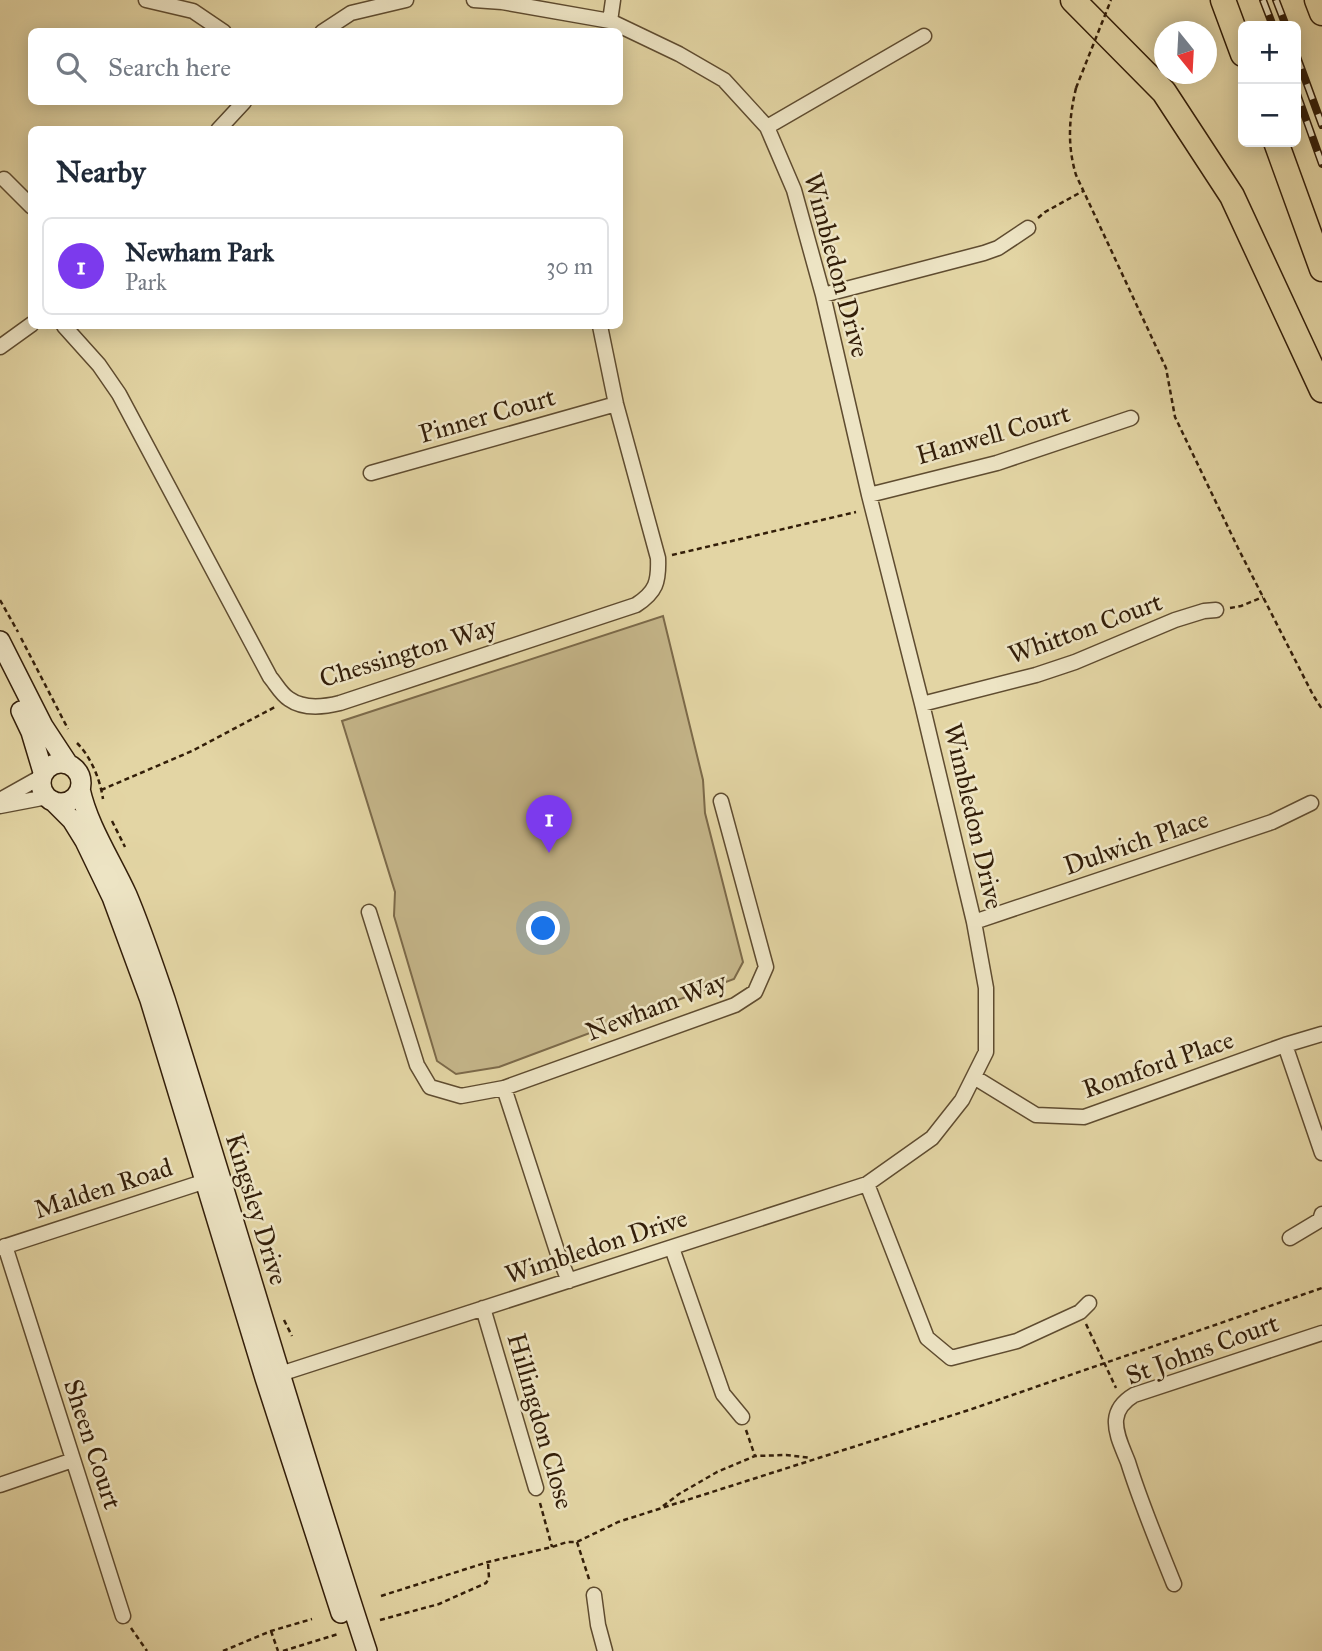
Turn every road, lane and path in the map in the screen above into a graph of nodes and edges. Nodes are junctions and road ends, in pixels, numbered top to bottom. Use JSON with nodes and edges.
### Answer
{"nodes":[{"id":1,"x":146,"y":0,"type":"edge"},
{"id":2,"x":406,"y":0,"type":"edge"},
{"id":3,"x":474,"y":0,"type":"edge"},
{"id":4,"x":613,"y":0,"type":"edge"},
{"id":5,"x":1073,"y":0,"type":"edge"},
{"id":6,"x":1111,"y":0,"type":"edge"},
{"id":7,"x":1223,"y":0,"type":"edge"},
{"id":8,"x":1317,"y":0,"type":"edge"},
{"id":9,"x":1322,"y":13,"type":"edge"},
{"id":10,"x":610,"y":21,"type":"junction"},
{"id":11,"x":218,"y":28,"type":"edge"},
{"id":12,"x":328,"y":28,"type":"edge"},
{"id":13,"x":924,"y":36,"type":"dead end"},
{"id":14,"x":1238,"y":40,"type":"edge"},
{"id":15,"x":241,"y":105,"type":"edge"},
{"id":16,"x":222,"y":126,"type":"edge"},
{"id":17,"x":767,"y":127,"type":"junction"},
{"id":18,"x":1278,"y":147,"type":"edge"},
{"id":19,"x":4,"y":179,"type":"dead end"},
{"id":20,"x":1083,"y":191,"type":"junction"},
{"id":21,"x":28,"y":203,"type":"edge"},
{"id":22,"x":1028,"y":228,"type":"joint"},
{"id":23,"x":1322,"y":270,"type":"edge"},
{"id":24,"x":823,"y":295,"type":"junction"},
{"id":25,"x":28,"y":327,"type":"edge"},
{"id":26,"x":67,"y":329,"type":"edge"},
{"id":27,"x":601,"y":329,"type":"edge"},
{"id":28,"x":0,"y":347,"type":"edge"},
{"id":29,"x":1322,"y":390,"type":"edge"},
{"id":30,"x":616,"y":404,"type":"junction"},
{"id":31,"x":1131,"y":418,"type":"dead end"},
{"id":32,"x":370,"y":473,"type":"dead end"},
{"id":33,"x":870,"y":501,"type":"junction"},
{"id":34,"x":658,"y":558,"type":"junction"},
{"id":35,"x":1263,"y":597,"type":"junction"},
{"id":36,"x":0,"y":600,"type":"edge"},
{"id":37,"x":1216,"y":610,"type":"joint"},
{"id":38,"x":0,"y":642,"type":"edge"},
{"id":39,"x":0,"y":670,"type":"edge"},
{"id":40,"x":289,"y":699,"type":"junction"},
{"id":41,"x":922,"y":704,"type":"junction"},
{"id":42,"x":1322,"y":709,"type":"edge"},
{"id":43,"x":68,"y":729,"type":"dead end"},
{"id":44,"x":74,"y":739,"type":"dead end"},
{"id":45,"x":68,"y":764,"type":"junction"},
{"id":46,"x":42,"y":775,"type":"junction"},
{"id":47,"x":80,"y":789,"type":"junction"},
{"id":48,"x":50,"y":799,"type":"junction"},
{"id":49,"x":0,"y":800,"type":"edge"},
{"id":50,"x":721,"y":801,"type":"dead end"},
{"id":51,"x":1311,"y":803,"type":"dead end"},
{"id":52,"x":0,"y":806,"type":"edge"},
{"id":53,"x":369,"y":912,"type":"dead end"},
{"id":54,"x":974,"y":922,"type":"junction"},
{"id":55,"x":1322,"y":1034,"type":"edge"},
{"id":56,"x":1285,"y":1045,"type":"junction"},
{"id":57,"x":974,"y":1077,"type":"junction"},
{"id":58,"x":504,"y":1088,"type":"junction"},
{"id":59,"x":1322,"y":1153,"type":"edge"},
{"id":60,"x":214,"y":1179,"type":"junction"},
{"id":61,"x":867,"y":1184,"type":"junction"},
{"id":62,"x":1322,"y":1214,"type":"edge"},
{"id":63,"x":1290,"y":1238,"type":"dead end"},
{"id":64,"x":2,"y":1247,"type":"edge"},
{"id":65,"x":672,"y":1248,"type":"junction"},
{"id":66,"x":569,"y":1281,"type":"junction"},
{"id":67,"x":1322,"y":1287,"type":"edge"},
{"id":68,"x":483,"y":1308,"type":"junction"},
{"id":69,"x":1084,"y":1308,"type":"joint"},
{"id":70,"x":1322,"y":1333,"type":"edge"},
{"id":71,"x":1106,"y":1363,"type":"junction"},
{"id":72,"x":272,"y":1376,"type":"junction"},
{"id":73,"x":1123,"y":1403,"type":"junction"},
{"id":74,"x":742,"y":1417,"type":"joint"},
{"id":75,"x":755,"y":1457,"type":"junction"},
{"id":76,"x":814,"y":1458,"type":"junction"},
{"id":77,"x":73,"y":1460,"type":"junction"},
{"id":78,"x":0,"y":1485,"type":"edge"},
{"id":79,"x":536,"y":1488,"type":"joint"},
{"id":80,"x":661,"y":1508,"type":"junction"},
{"id":81,"x":576,"y":1542,"type":"junction"},
{"id":82,"x":552,"y":1547,"type":"junction"},
{"id":83,"x":488,"y":1562,"type":"junction"},
{"id":84,"x":1174,"y":1584,"type":"dead end"},
{"id":85,"x":594,"y":1595,"type":"joint"},
{"id":86,"x":381,"y":1596,"type":"dead end"},
{"id":87,"x":123,"y":1616,"type":"joint"},
{"id":88,"x":312,"y":1619,"type":"dead end"},
{"id":89,"x":380,"y":1620,"type":"dead end"},
{"id":90,"x":271,"y":1631,"type":"junction"},
{"id":91,"x":338,"y":1634,"type":"dead end"},
{"id":92,"x":147,"y":1651,"type":"edge"},
{"id":93,"x":223,"y":1651,"type":"edge"},
{"id":94,"x":281,"y":1651,"type":"edge"},
{"id":95,"x":353,"y":1651,"type":"edge"},
{"id":96,"x":367,"y":1651,"type":"edge"},
{"id":97,"x":605,"y":1651,"type":"edge"}],
"edges":[{"from":1,"to":11,"type":"street"},
{"from":2,"to":12,"type":"street"},
{"from":3,"to":10,"type":"street","name":"Wimbledon Drive"},
{"from":4,"to":10,"type":"street"},
{"from":5,"to":29,"type":"highway"},
{"from":6,"to":20,"type":"path","bridge":true},
{"from":7,"to":14,"type":"highway"},
{"from":8,"to":9,"type":"highway"},
{"from":10,"to":17,"type":"street","name":"Wimbledon Drive"},
{"from":13,"to":17,"type":"street"},
{"from":15,"to":16,"type":"street"},
{"from":17,"to":24,"type":"street","name":"Wimbledon Drive"},
{"from":18,"to":23,"type":"highway"},
{"from":19,"to":21,"type":"street"},
{"from":20,"to":22,"type":"path"},
{"from":20,"to":35,"type":"path"},
{"from":22,"to":24,"type":"street"},
{"from":24,"to":33,"type":"street","name":"Wimbledon Drive"},
{"from":25,"to":28,"type":"street"},
{"from":26,"to":40,"type":"street","name":"Chessington Way"},
{"from":27,"to":30,"type":"street","name":"Chessington Way"},
{"from":30,"to":32,"type":"street","name":"Pinner Court"},
{"from":30,"to":34,"type":"street","name":"Chessington Way"},
{"from":31,"to":33,"type":"street","name":"Hanwell Court"},
{"from":33,"to":34,"type":"path"},
{"from":33,"to":41,"type":"street","name":"Wimbledon Drive"},
{"from":34,"to":40,"type":"street","name":"Chessington Way"},
{"from":35,"to":37,"type":"path"},
{"from":35,"to":42,"type":"path"},
{"from":36,"to":43,"type":"path"},
{"from":37,"to":41,"type":"street","name":"Whitton Court"},
{"from":38,"to":45,"type":"main road"},
{"from":39,"to":46,"type":"main road"},
{"from":40,"to":44,"type":"path"},
{"from":41,"to":54,"type":"street","name":"Wimbledon Drive"},
{"from":45,"to":46,"type":"main road"},
{"from":45,"to":47,"type":"main road"},
{"from":46,"to":48,"type":"main road"},
{"from":46,"to":49,"type":"street"},
{"from":47,"to":48,"type":"main road"},
{"from":47,"to":60,"type":"main road","name":"Kingsley Drive"},
{"from":48,"to":52,"type":"street"},
{"from":48,"to":60,"type":"main road","name":"Kingsley Drive"},
{"from":50,"to":58,"type":"street","name":"Newham Way"},
{"from":51,"to":54,"type":"street","name":"Dulwich Place"},
{"from":53,"to":58,"type":"street","name":"Newham Way"},
{"from":54,"to":57,"type":"street","name":"Wimbledon Drive"},
{"from":55,"to":56,"type":"street","name":"Romford Place"},
{"from":56,"to":57,"type":"street","name":"Romford Place"},
{"from":56,"to":59,"type":"street"},
{"from":57,"to":61,"type":"street","name":"Wimbledon Drive"},
{"from":58,"to":66,"type":"street"},
{"from":60,"to":64,"type":"street","name":"Malden Road"},
{"from":60,"to":72,"type":"main road","name":"Kingsley Drive"},
{"from":61,"to":65,"type":"street","name":"Wimbledon Drive"},
{"from":61,"to":69,"type":"street"},
{"from":62,"to":63,"type":"street"},
{"from":64,"to":77,"type":"street","name":"Sheen Court"},
{"from":65,"to":66,"type":"street","name":"Wimbledon Drive"},
{"from":65,"to":74,"type":"street"},
{"from":66,"to":68,"type":"street","name":"Wimbledon Drive"},
{"from":67,"to":71,"type":"path"},
{"from":68,"to":72,"type":"street","name":"Wimbledon Drive"},
{"from":68,"to":79,"type":"street","name":"Hillingdon Close"},
{"from":69,"to":71,"type":"path"},
{"from":70,"to":73,"type":"street","name":"St Johns Court"},
{"from":71,"to":73,"type":"path"},
{"from":71,"to":76,"type":"path"},
{"from":72,"to":95,"type":"main road","name":"Kingsley Drive"},
{"from":72,"to":96,"type":"main road","name":"Kingsley Drive"},
{"from":73,"to":84,"type":"street","name":"St Johns Court"},
{"from":74,"to":75,"type":"path"},
{"from":75,"to":76,"type":"path"},
{"from":75,"to":80,"type":"path"},
{"from":76,"to":80,"type":"path"},
{"from":77,"to":78,"type":"street"},
{"from":77,"to":87,"type":"street","name":"Sheen Court"},
{"from":79,"to":82,"type":"path","name":"Hillingdon Close"},
{"from":80,"to":81,"type":"path"},
{"from":81,"to":82,"type":"path"},
{"from":81,"to":85,"type":"path"},
{"from":82,"to":83,"type":"path"},
{"from":83,"to":86,"type":"path"},
{"from":83,"to":89,"type":"path"},
{"from":85,"to":97,"type":"street"},
{"from":87,"to":92,"type":"path"},
{"from":88,"to":90,"type":"path"},
{"from":90,"to":93,"type":"path"},
{"from":90,"to":94,"type":"path"},
{"from":91,"to":94,"type":"path"}]}
